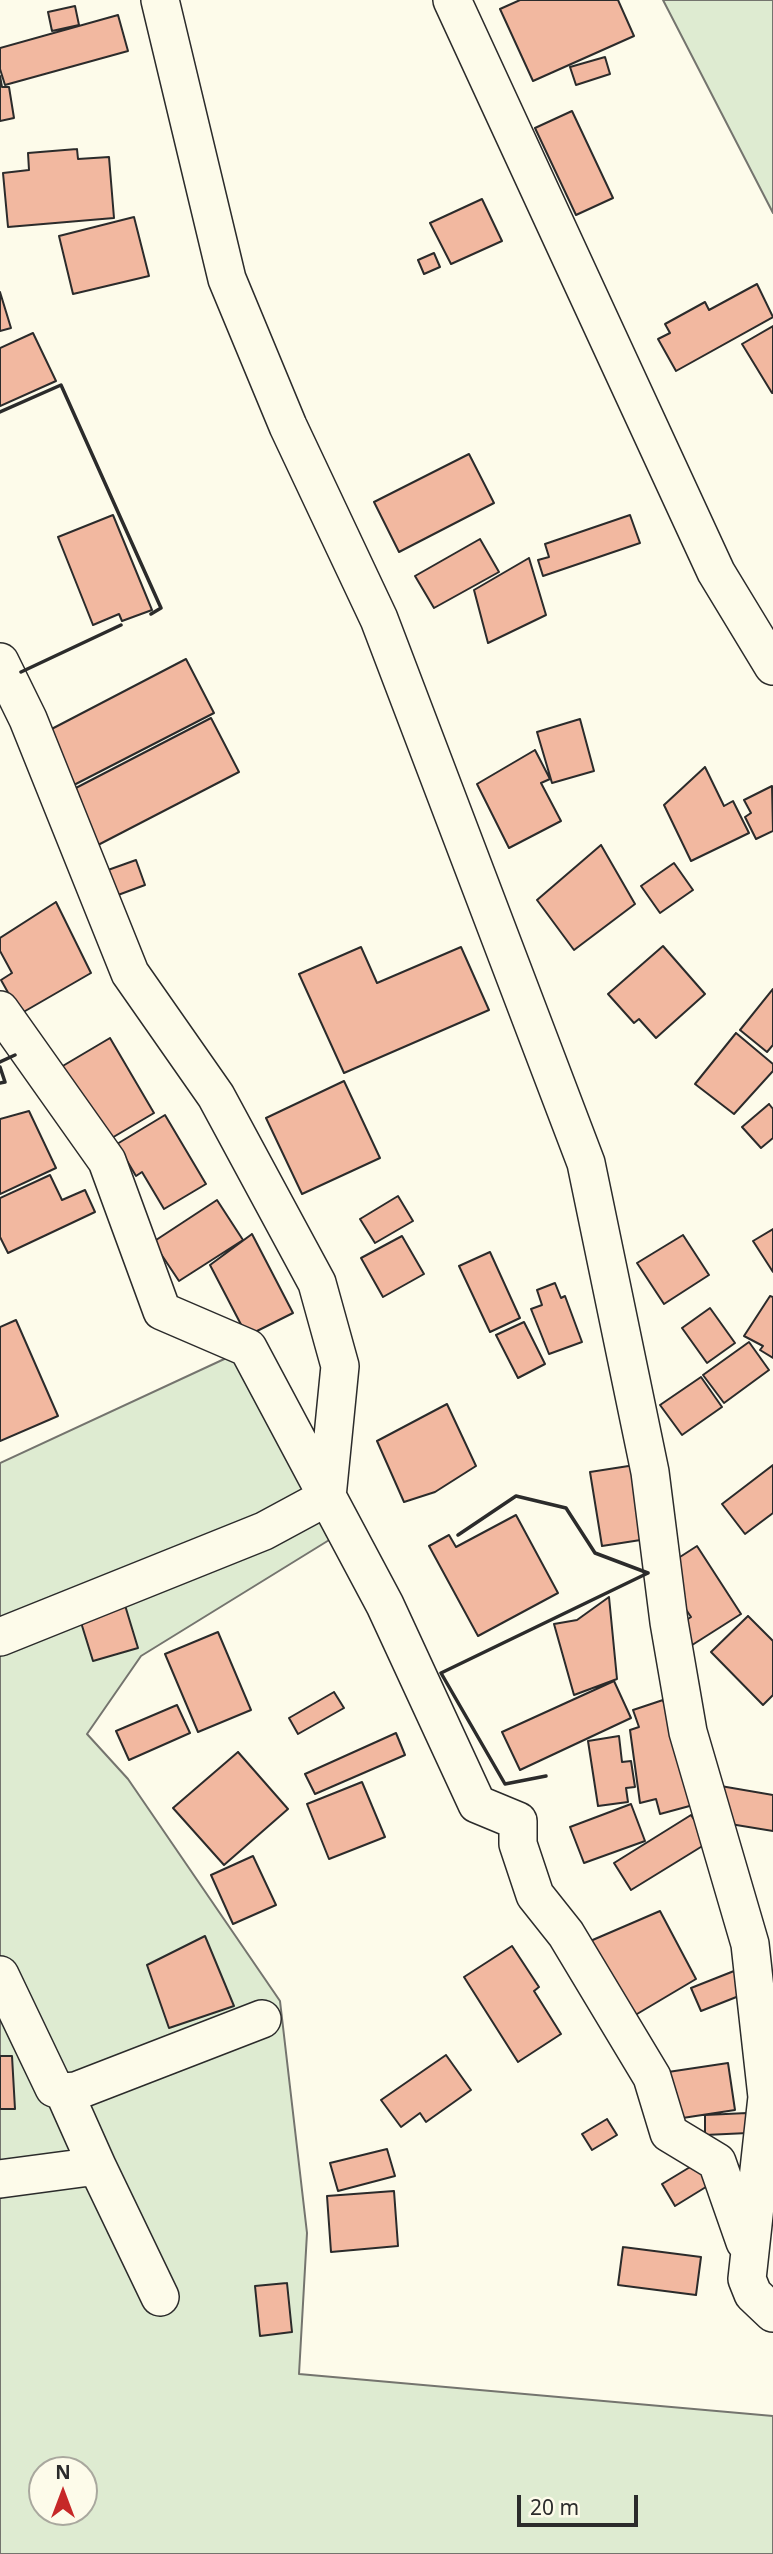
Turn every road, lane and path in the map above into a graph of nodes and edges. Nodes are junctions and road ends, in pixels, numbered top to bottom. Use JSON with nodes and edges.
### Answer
{"nodes":[{"id":1,"x":160,"y":0,"type":"edge"},
{"id":2,"x":452,"y":0,"type":"edge"},
{"id":3,"x":0,"y":662,"type":"edge"},
{"id":4,"x":773,"y":666,"type":"edge"},
{"id":5,"x":0,"y":1010,"type":"edge"},
{"id":6,"x":327,"y":1497,"type":"junction"},
{"id":7,"x":0,"y":1637,"type":"edge"},
{"id":8,"x":773,"y":1916,"type":"edge"},
{"id":9,"x":751,"y":1944,"type":"junction"},
{"id":10,"x":0,"y":1975,"type":"edge"},
{"id":11,"x":261,"y":2020,"type":"dead end"},
{"id":12,"x":64,"y":2092,"type":"junction"},
{"id":13,"x":770,"y":2097,"type":"edge"},
{"id":14,"x":97,"y":2166,"type":"junction"},
{"id":15,"x":0,"y":2179,"type":"edge"},
{"id":16,"x":748,"y":2251,"type":"junction"},
{"id":17,"x":160,"y":2297,"type":"dead end"},
{"id":18,"x":773,"y":2313,"type":"edge"}],
"edges":[{"from":1,"to":9,"type":"street"},
{"from":2,"to":4,"type":"street"},
{"from":3,"to":6,"type":"street"},
{"from":5,"to":6,"type":"street"},
{"from":6,"to":7,"type":"street"},
{"from":6,"to":16,"type":"street"},
{"from":8,"to":9,"type":"street"},
{"from":9,"to":13,"type":"street"},
{"from":10,"to":12,"type":"street"},
{"from":11,"to":12,"type":"street"},
{"from":12,"to":14,"type":"street"},
{"from":13,"to":16,"type":"street"},
{"from":14,"to":15,"type":"street"},
{"from":14,"to":17,"type":"street"},
{"from":16,"to":18,"type":"street"}]}
